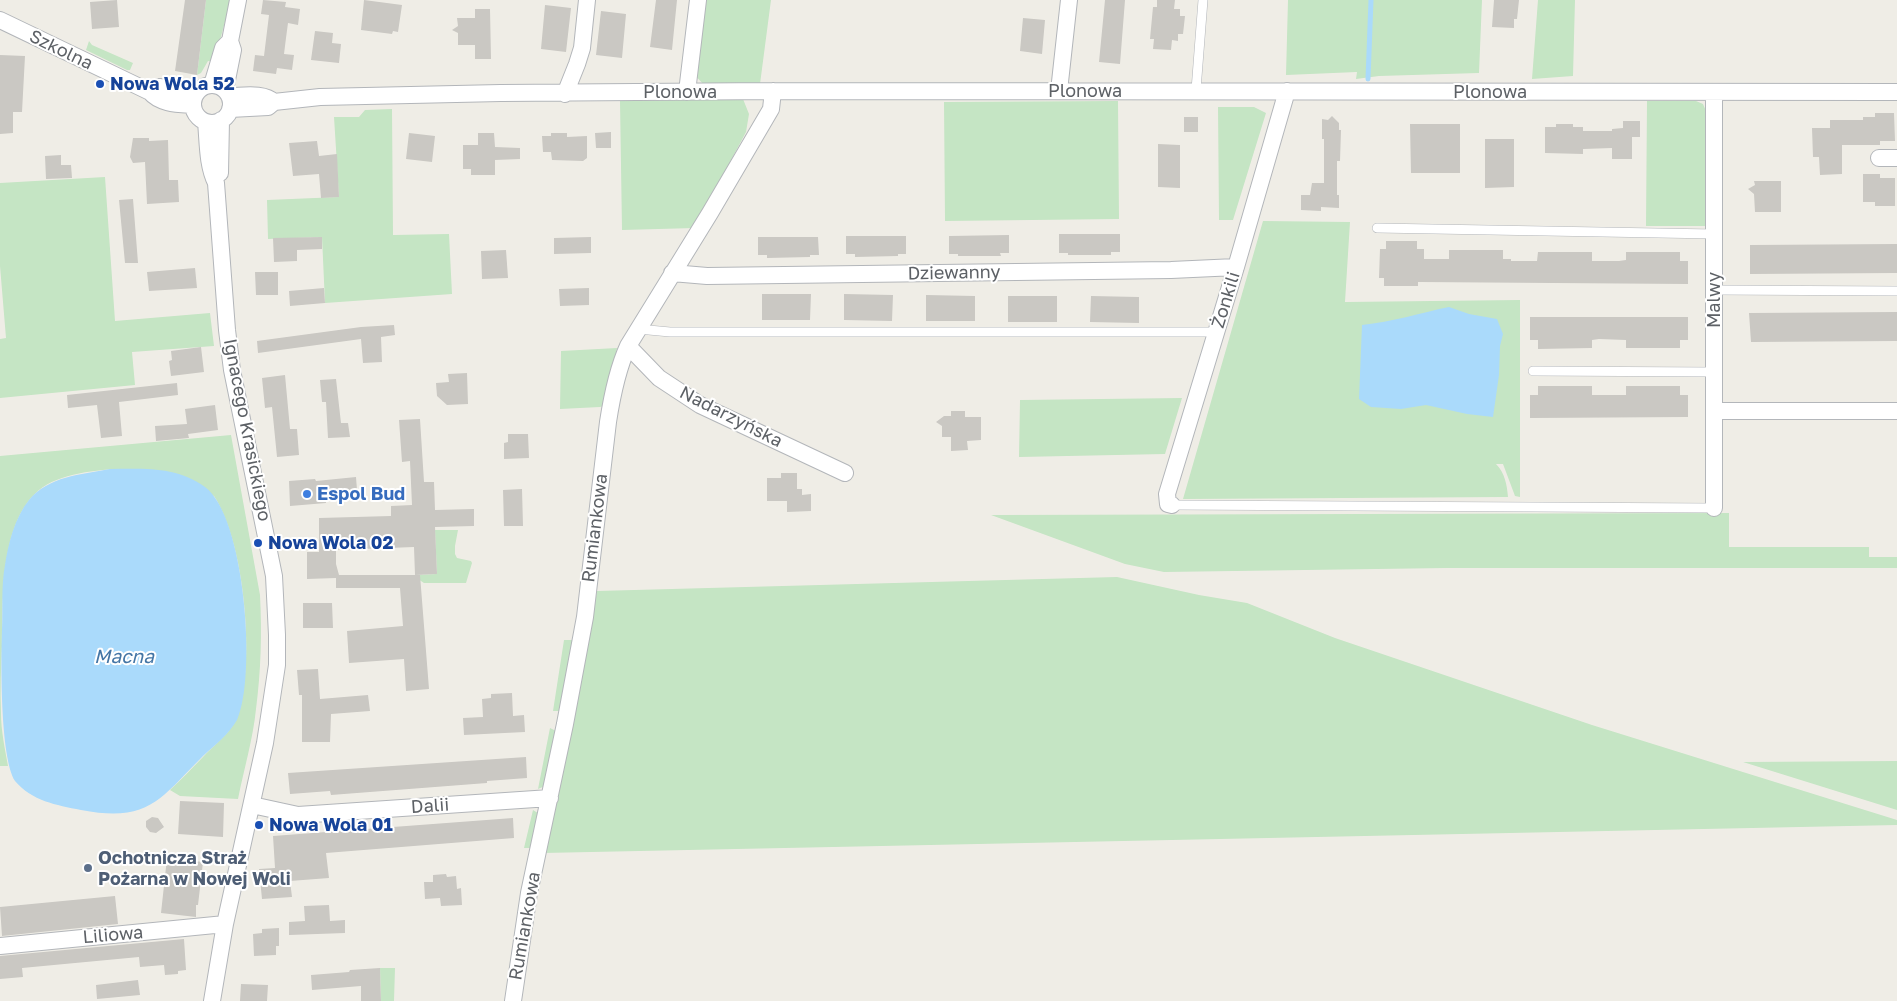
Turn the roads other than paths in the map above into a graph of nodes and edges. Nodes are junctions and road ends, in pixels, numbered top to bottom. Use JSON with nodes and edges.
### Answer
{"nodes":[{"id":1,"x":238,"y":0,"type":"edge"},
{"id":2,"x":587,"y":0,"type":"edge"},
{"id":3,"x":698,"y":0,"type":"edge"},
{"id":4,"x":1069,"y":0,"type":"edge"},
{"id":5,"x":1203,"y":0,"type":"edge"},
{"id":6,"x":0,"y":20,"type":"edge"},
{"id":7,"x":1196,"y":90,"type":"junction"},
{"id":8,"x":773,"y":91,"type":"junction"},
{"id":9,"x":1060,"y":91,"type":"junction"},
{"id":10,"x":1288,"y":91,"type":"junction"},
{"id":11,"x":687,"y":92,"type":"junction"},
{"id":12,"x":1714,"y":92,"type":"junction"},
{"id":13,"x":1897,"y":92,"type":"edge"},
{"id":14,"x":565,"y":94,"type":"junction"},
{"id":15,"x":194,"y":99,"type":"junction"},
{"id":16,"x":221,"y":104,"type":"junction"},
{"id":17,"x":1879,"y":158,"type":"dead end"},
{"id":18,"x":1897,"y":158,"type":"edge"},
{"id":19,"x":1378,"y":228,"type":"dead end"},
{"id":20,"x":1714,"y":234,"type":"junction"},
{"id":21,"x":1236,"y":267,"type":"junction"},
{"id":22,"x":672,"y":273,"type":"junction"},
{"id":23,"x":1714,"y":290,"type":"junction"},
{"id":24,"x":1897,"y":291,"type":"edge"},
{"id":25,"x":638,"y":329,"type":"junction"},
{"id":26,"x":1216,"y":332,"type":"junction"},
{"id":27,"x":628,"y":346,"type":"junction"},
{"id":28,"x":1533,"y":371,"type":"dead end"},
{"id":29,"x":1714,"y":372,"type":"junction"},
{"id":30,"x":1714,"y":411,"type":"junction"},
{"id":31,"x":1897,"y":411,"type":"edge"},
{"id":32,"x":845,"y":473,"type":"dead end"},
{"id":33,"x":1172,"y":506,"type":"joint"},
{"id":34,"x":1714,"y":508,"type":"joint"},
{"id":35,"x":550,"y":798,"type":"junction"},
{"id":36,"x":252,"y":805,"type":"junction"},
{"id":37,"x":225,"y":924,"type":"junction"},
{"id":38,"x":0,"y":946,"type":"edge"},
{"id":39,"x":212,"y":1001,"type":"edge"},
{"id":40,"x":513,"y":1001,"type":"edge"}],
"edges":[{"from":1,"to":16,"type":"street","name":"Ignacego Krasickiego"},
{"from":2,"to":14,"type":"street"},
{"from":3,"to":11,"type":"street"},
{"from":4,"to":9,"type":"street"},
{"from":5,"to":7,"type":"lane"},
{"from":6,"to":15,"type":"street","name":"Szkolna"},
{"from":7,"to":9,"type":"street","name":"Plonowa"},
{"from":7,"to":10,"type":"street","name":"Plonowa"},
{"from":8,"to":9,"type":"street","name":"Plonowa"},
{"from":8,"to":11,"type":"street","name":"Plonowa"},
{"from":8,"to":22,"type":"street","name":"Rumiankowa"},
{"from":10,"to":12,"type":"street","name":"Plonowa"},
{"from":10,"to":21,"type":"street","name":"Żonkili"},
{"from":11,"to":14,"type":"street","name":"Plonowa"},
{"from":12,"to":13,"type":"street","name":"Plonowa"},
{"from":12,"to":20,"type":"street","name":"Malwy"},
{"from":14,"to":16,"type":"street","name":"Plonowa"},
{"from":15,"to":16,"type":"street"},
{"from":15,"to":16,"type":"street"},
{"from":16,"to":36,"type":"street","name":"Ignacego Krasickiego"},
{"from":17,"to":18,"type":"street"},
{"from":19,"to":20,"type":"lane"},
{"from":20,"to":23,"type":"street","name":"Malwy"},
{"from":21,"to":22,"type":"street","name":"Dziewanny"},
{"from":21,"to":26,"type":"street","name":"Żonkili"},
{"from":22,"to":25,"type":"street","name":"Rumiankowa"},
{"from":23,"to":24,"type":"lane"},
{"from":23,"to":29,"type":"street","name":"Malwy"},
{"from":25,"to":26,"type":"lane"},
{"from":25,"to":27,"type":"street","name":"Rumiankowa"},
{"from":26,"to":33,"type":"street","name":"Żonkili"},
{"from":27,"to":32,"type":"street","name":"Nadarzyńska"},
{"from":27,"to":35,"type":"street","name":"Rumiankowa"},
{"from":28,"to":29,"type":"lane"},
{"from":29,"to":30,"type":"street","name":"Malwy"},
{"from":30,"to":31,"type":"street"},
{"from":30,"to":34,"type":"street","name":"Malwy"},
{"from":33,"to":34,"type":"lane"},
{"from":35,"to":36,"type":"street","name":"Dalii"},
{"from":35,"to":40,"type":"street","name":"Rumiankowa"},
{"from":36,"to":37,"type":"street","name":"Ignacego Krasickiego"},
{"from":37,"to":38,"type":"street","name":"Liliowa"},
{"from":37,"to":39,"type":"street","name":"Ignacego Krasickiego"}]}
